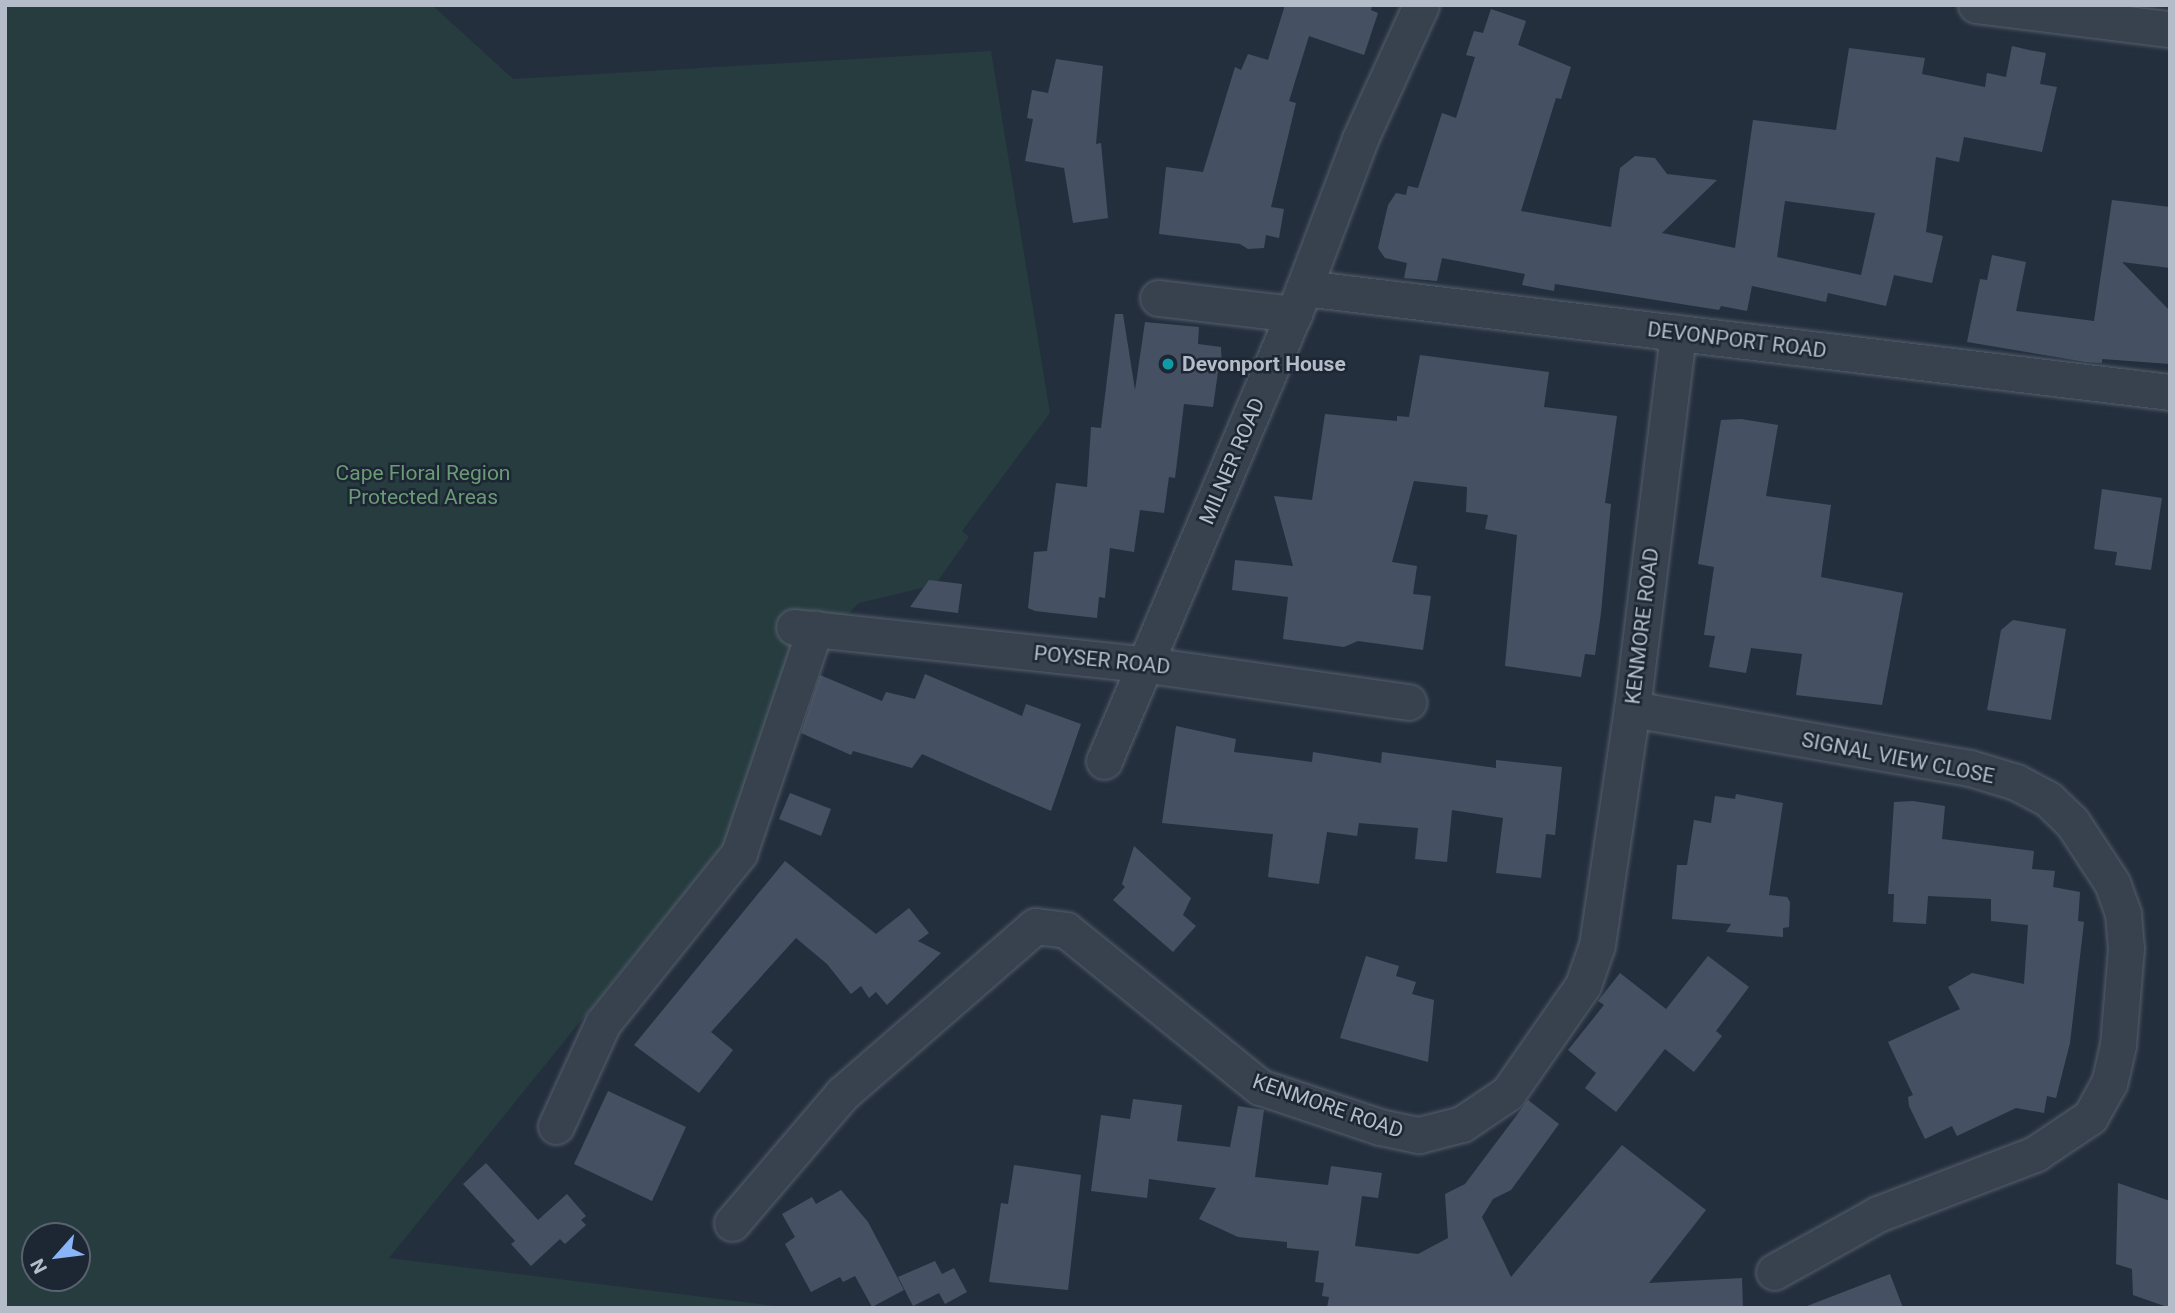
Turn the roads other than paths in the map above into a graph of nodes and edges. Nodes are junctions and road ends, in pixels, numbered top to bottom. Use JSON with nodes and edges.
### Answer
{"nodes":[{"id":1,"x":1421,"y":5,"type":"edge"},
{"id":2,"x":1976,"y":5,"type":"edge"},
{"id":3,"x":2170,"y":29,"type":"edge"},
{"id":4,"x":1158,"y":298,"type":"dead end"},
{"id":5,"x":1299,"y":301,"type":"junction"},
{"id":6,"x":1678,"y":333,"type":"junction"},
{"id":7,"x":2170,"y":392,"type":"edge"},
{"id":8,"x":1148,"y":664,"type":"junction"},
{"id":9,"x":1408,"y":702,"type":"dead end"},
{"id":10,"x":1632,"y":709,"type":"junction"},
{"id":11,"x":1104,"y":761,"type":"dead end"},
{"id":12,"x":556,"y":1126,"type":"dead end"},
{"id":13,"x":732,"y":1223,"type":"dead end"},
{"id":14,"x":1774,"y":1272,"type":"dead end"}],
"edges":[{"from":1,"to":5,"type":"street","name":"MILNER ROAD"},
{"from":2,"to":3,"type":"street"},
{"from":4,"to":5,"type":"street","name":"DEVONPORT ROAD"},
{"from":5,"to":6,"type":"street","name":"DEVONPORT ROAD"},
{"from":5,"to":8,"type":"street","name":"MILNER ROAD"},
{"from":6,"to":7,"type":"street","name":"DEVONPORT ROAD"},
{"from":6,"to":10,"type":"street","name":"KENMORE ROAD"},
{"from":8,"to":9,"type":"street","name":"POYSER ROAD"},
{"from":8,"to":11,"type":"street","name":"MILNER ROAD"},
{"from":8,"to":12,"type":"street","name":"POYSER ROAD"},
{"from":10,"to":13,"type":"street","name":"KENMORE ROAD"},
{"from":10,"to":14,"type":"street","name":"SIGNAL VIEW CLOSE"}]}
